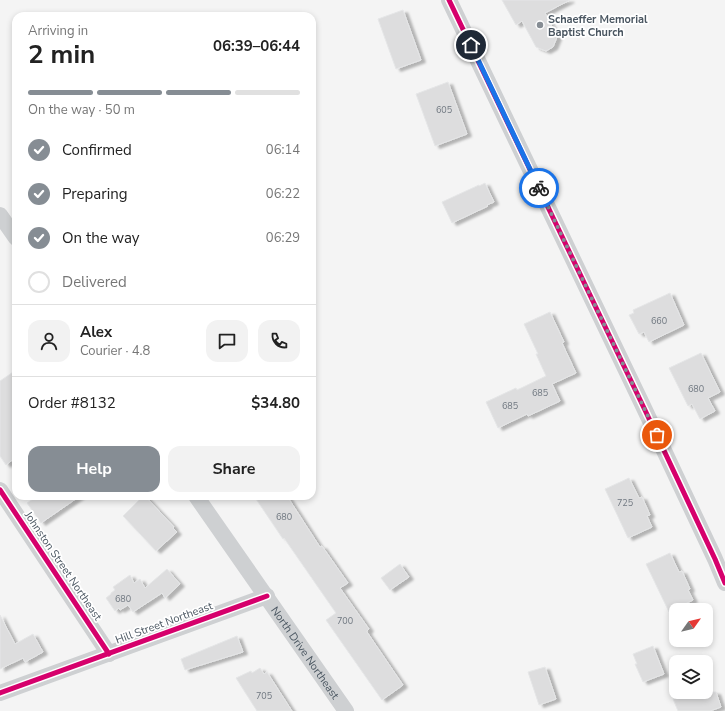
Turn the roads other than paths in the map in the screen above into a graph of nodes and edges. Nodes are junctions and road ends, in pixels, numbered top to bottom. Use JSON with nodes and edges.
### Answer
{"nodes":[{"id":1,"x":449,"y":0,"type":"edge"},
{"id":2,"x":2,"y":222,"type":"edge"},
{"id":3,"x":12,"y":233,"type":"edge"},
{"id":4,"x":0,"y":490,"type":"edge"},
{"id":5,"x":199,"y":500,"type":"edge"},
{"id":6,"x":725,"y":583,"type":"edge"},
{"id":7,"x":267,"y":596,"type":"junction"},
{"id":8,"x":109,"y":654,"type":"junction"},
{"id":9,"x":0,"y":693,"type":"edge"},
{"id":10,"x":346,"y":711,"type":"edge"}],
"edges":[{"from":1,"to":6,"type":"street"},
{"from":2,"to":3,"type":"street"},
{"from":4,"to":8,"type":"street","name":"Johnston Street Northeast"},
{"from":5,"to":7,"type":"street","name":"North Drive Northeast"},
{"from":7,"to":8,"type":"street","name":"Hill Street Northeast"},
{"from":7,"to":10,"type":"street","name":"North Drive Northeast"},
{"from":8,"to":9,"type":"street","name":"Hill Street Northeast"}]}
